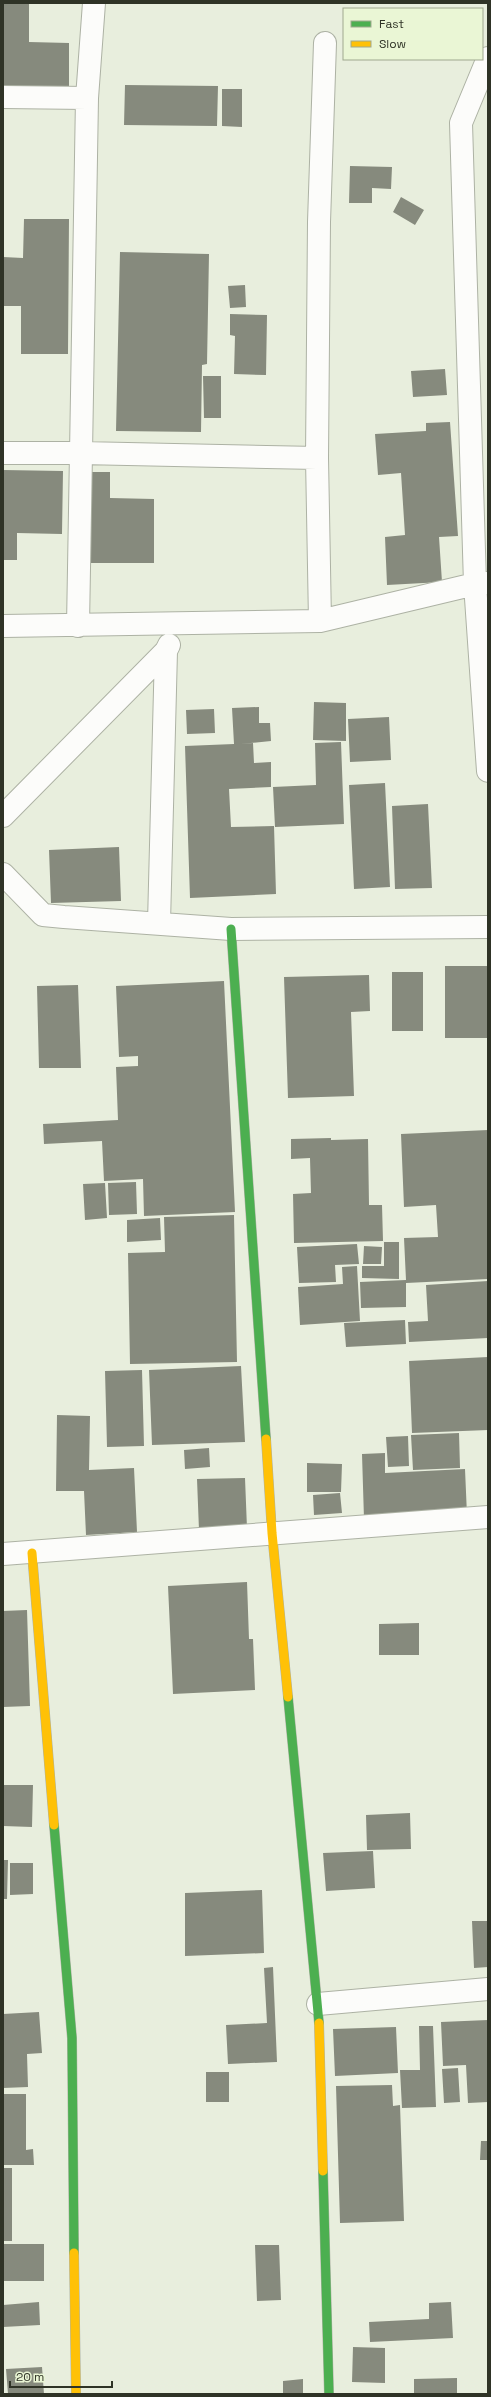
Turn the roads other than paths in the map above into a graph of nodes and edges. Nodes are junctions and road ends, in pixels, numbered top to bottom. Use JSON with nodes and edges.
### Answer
{"nodes":[{"id":1,"x":94,"y":3,"type":"edge"},
{"id":2,"x":325,"y":44,"type":"dead end"},
{"id":3,"x":488,"y":58,"type":"edge"},
{"id":4,"x":3,"y":97,"type":"edge"},
{"id":5,"x":87,"y":98,"type":"junction"},
{"id":6,"x":3,"y":453,"type":"edge"},
{"id":7,"x":81,"y":453,"type":"junction"},
{"id":8,"x":317,"y":458,"type":"junction"},
{"id":9,"x":482,"y":584,"type":"edge"},
{"id":10,"x":320,"y":621,"type":"junction"},
{"id":11,"x":178,"y":624,"type":"junction"},
{"id":12,"x":3,"y":626,"type":"edge"},
{"id":13,"x":78,"y":626,"type":"junction"},
{"id":14,"x":166,"y":651,"type":"junction"},
{"id":15,"x":488,"y":771,"type":"edge"},
{"id":16,"x":3,"y":816,"type":"edge"},
{"id":17,"x":3,"y":874,"type":"edge"},
{"id":18,"x":159,"y":923,"type":"junction"},
{"id":19,"x":488,"y":927,"type":"edge"},
{"id":20,"x":231,"y":929,"type":"junction"},
{"id":21,"x":488,"y":1517,"type":"edge"},
{"id":22,"x":272,"y":1533,"type":"junction"},
{"id":23,"x":32,"y":1553,"type":"junction"},
{"id":24,"x":3,"y":1554,"type":"edge"},
{"id":25,"x":488,"y":1989,"type":"edge"},
{"id":26,"x":318,"y":2004,"type":"junction"},
{"id":27,"x":76,"y":2394,"type":"edge"},
{"id":28,"x":329,"y":2394,"type":"edge"}],
"edges":[{"from":1,"to":5,"type":"street"},
{"from":2,"to":8,"type":"street"},
{"from":3,"to":9,"type":"street"},
{"from":4,"to":5,"type":"street"},
{"from":5,"to":7,"type":"street"},
{"from":6,"to":7,"type":"street"},
{"from":7,"to":8,"type":"street"},
{"from":7,"to":13,"type":"street"},
{"from":8,"to":10,"type":"street"},
{"from":9,"to":10,"type":"street"},
{"from":9,"to":15,"type":"street"},
{"from":10,"to":11,"type":"street"},
{"from":11,"to":13,"type":"street"},
{"from":11,"to":14,"type":"street"},
{"from":12,"to":13,"type":"street"},
{"from":14,"to":16,"type":"street"},
{"from":14,"to":18,"type":"street"},
{"from":17,"to":18,"type":"street"},
{"from":18,"to":20,"type":"street"},
{"from":19,"to":20,"type":"street"},
{"from":20,"to":22,"type":"street"},
{"from":21,"to":22,"type":"street"},
{"from":22,"to":23,"type":"street"},
{"from":22,"to":26,"type":"street"},
{"from":23,"to":24,"type":"street"},
{"from":23,"to":27,"type":"street"},
{"from":25,"to":26,"type":"street"},
{"from":26,"to":28,"type":"street"}]}
